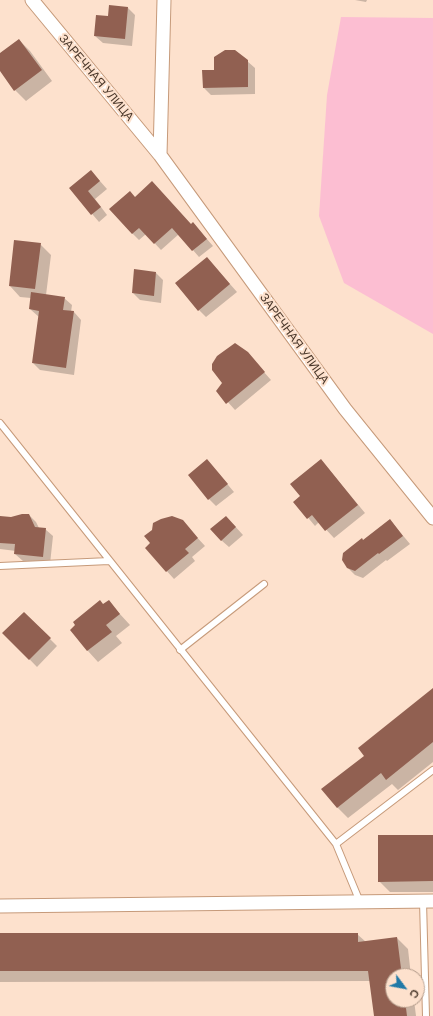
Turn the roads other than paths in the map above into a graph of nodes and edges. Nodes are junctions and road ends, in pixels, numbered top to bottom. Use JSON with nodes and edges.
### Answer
{"nodes":[{"id":1,"x":32,"y":0,"type":"edge"},
{"id":2,"x":164,"y":0,"type":"edge"},
{"id":3,"x":160,"y":155,"type":"junction"},
{"id":4,"x":0,"y":423,"type":"edge"},
{"id":5,"x":433,"y":518,"type":"edge"},
{"id":6,"x":109,"y":561,"type":"junction"},
{"id":7,"x":0,"y":566,"type":"edge"},
{"id":8,"x":264,"y":584,"type":"dead end"},
{"id":9,"x":180,"y":650,"type":"junction"},
{"id":10,"x":433,"y":770,"type":"edge"},
{"id":11,"x":336,"y":844,"type":"junction"},
{"id":12,"x":428,"y":901,"type":"edge"},
{"id":13,"x":360,"y":902,"type":"junction"},
{"id":14,"x":0,"y":906,"type":"edge"},
{"id":15,"x":426,"y":1016,"type":"edge"}],
"edges":[{"from":1,"to":3,"type":"street","name":"ЗАРЕЧНАЯ УЛИЦА"},
{"from":2,"to":3,"type":"street"},
{"from":3,"to":5,"type":"street","name":"ЗАРЕЧНАЯ УЛИЦА"},
{"from":4,"to":6,"type":"lane"},
{"from":6,"to":7,"type":"lane"},
{"from":6,"to":9,"type":"lane"},
{"from":8,"to":9,"type":"lane"},
{"from":9,"to":11,"type":"lane"},
{"from":10,"to":11,"type":"lane"},
{"from":11,"to":13,"type":"lane"},
{"from":12,"to":13,"type":"street"},
{"from":12,"to":15,"type":"lane"},
{"from":13,"to":14,"type":"street"}]}
